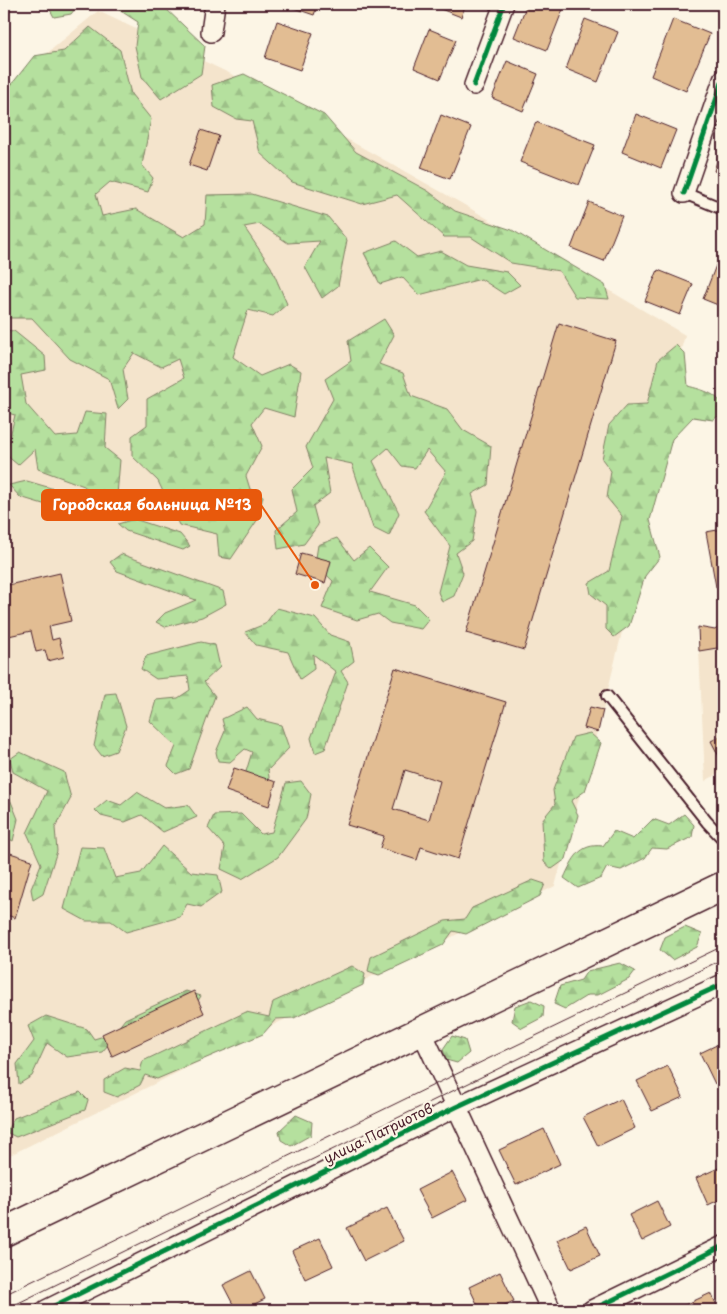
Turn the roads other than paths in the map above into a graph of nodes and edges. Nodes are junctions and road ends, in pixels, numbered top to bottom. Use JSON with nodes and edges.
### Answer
{"nodes":[{"id":1,"x":215,"y":4,"type":"edge"},
{"id":2,"x":504,"y":4,"type":"edge"},
{"id":3,"x":212,"y":32,"type":"dead end"},
{"id":4,"x":723,"y":80,"type":"edge"},
{"id":5,"x":474,"y":85,"type":"dead end"},
{"id":6,"x":684,"y":193,"type":"joint"},
{"id":7,"x":723,"y":209,"type":"edge"},
{"id":8,"x":607,"y":696,"type":"dead end"},
{"id":9,"x":723,"y":839,"type":"edge"},
{"id":10,"x":723,"y":886,"type":"edge"},
{"id":11,"x":723,"y":984,"type":"edge"},
{"id":12,"x":421,"y":1030,"type":"junction"},
{"id":13,"x":456,"y":1107,"type":"junction"},
{"id":14,"x":4,"y":1232,"type":"edge"},
{"id":15,"x":723,"y":1246,"type":"edge"},
{"id":16,"x":46,"y":1310,"type":"edge"},
{"id":17,"x":551,"y":1310,"type":"edge"},
{"id":18,"x":592,"y":1310,"type":"edge"}],
"edges":[{"from":1,"to":3,"type":"street"},
{"from":2,"to":5,"type":"street"},
{"from":4,"to":6,"type":"street"},
{"from":6,"to":7,"type":"lane"},
{"from":8,"to":9,"type":"lane"},
{"from":10,"to":12,"type":"main road"},
{"from":11,"to":13,"type":"street","name":"улица Патриотов"},
{"from":12,"to":13,"type":"street"},
{"from":12,"to":14,"type":"main road"},
{"from":13,"to":16,"type":"street","name":"улица Патриотов"},
{"from":13,"to":17,"type":"street"},
{"from":15,"to":18,"type":"street"}]}
